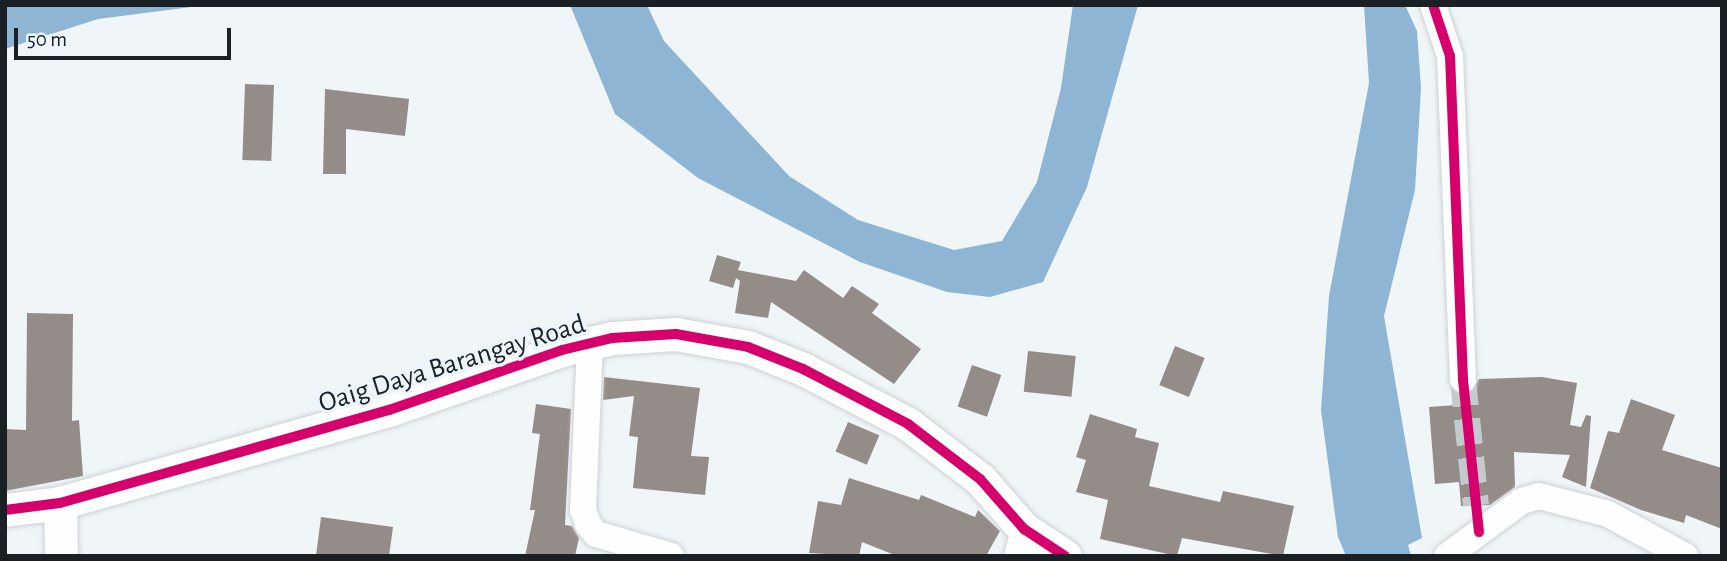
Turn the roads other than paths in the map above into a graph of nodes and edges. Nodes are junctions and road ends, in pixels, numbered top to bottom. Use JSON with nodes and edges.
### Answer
{"nodes":[{"id":1,"x":1433,"y":5,"type":"edge"},
{"id":2,"x":590,"y":343,"type":"junction"},
{"id":3,"x":1463,"y":380,"type":"tunnel mouth"},
{"id":4,"x":61,"y":503,"type":"junction"},
{"id":5,"x":1476,"y":505,"type":"tunnel mouth"},
{"id":6,"x":5,"y":510,"type":"edge"},
{"id":7,"x":1479,"y":532,"type":"junction"},
{"id":8,"x":1021,"y":542,"type":"edge"},
{"id":9,"x":61,"y":556,"type":"edge"},
{"id":10,"x":671,"y":556,"type":"edge"},
{"id":11,"x":1065,"y":556,"type":"edge"},
{"id":12,"x":1447,"y":556,"type":"edge"},
{"id":13,"x":1685,"y":556,"type":"edge"}],
"edges":[{"from":1,"to":3,"type":"street"},
{"from":2,"to":4,"type":"street","name":"Oaig Daya Barangay Road"},
{"from":2,"to":8,"type":"street","name":"Oaig Daya Barangay Road"},
{"from":2,"to":10,"type":"street"},
{"from":4,"to":6,"type":"street","name":"Oaig Daya Barangay Road"},
{"from":4,"to":9,"type":"street"},
{"from":5,"to":7,"type":"street"},
{"from":7,"to":12,"type":"street"},
{"from":7,"to":13,"type":"street"},
{"from":8,"to":11,"type":"street","name":"Oaig Daya Barangay Road"}]}
